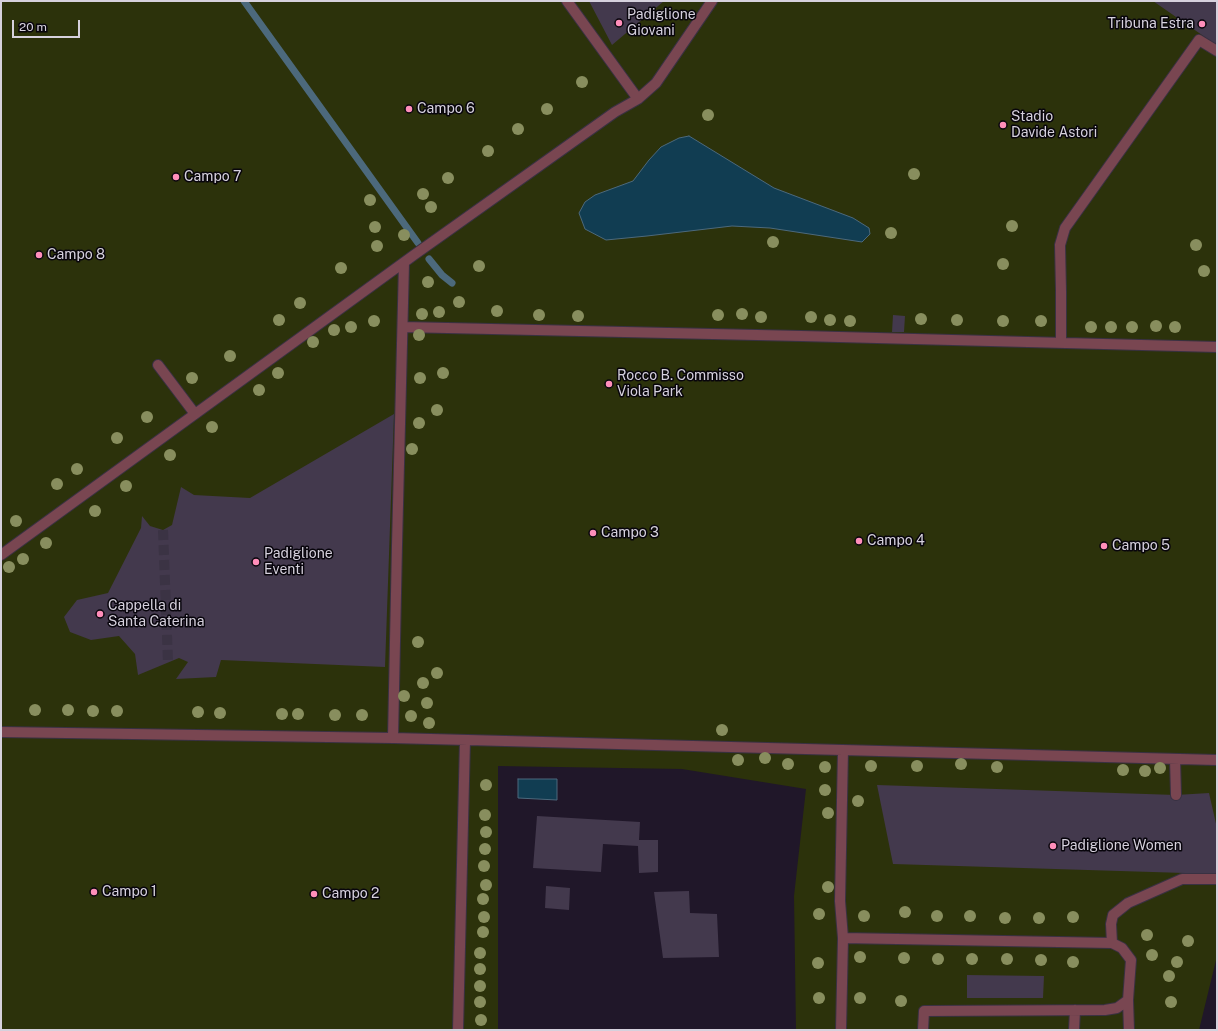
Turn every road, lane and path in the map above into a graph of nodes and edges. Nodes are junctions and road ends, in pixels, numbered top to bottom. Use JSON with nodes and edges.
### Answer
{"nodes":[{"id":1,"x":567,"y":1,"type":"edge"},
{"id":2,"x":712,"y":1,"type":"edge"},
{"id":3,"x":1217,"y":51,"type":"edge"},
{"id":4,"x":638,"y":99,"type":"junction"},
{"id":5,"x":404,"y":263,"type":"junction"},
{"id":6,"x":403,"y":327,"type":"junction"},
{"id":7,"x":1061,"y":343,"type":"junction"},
{"id":8,"x":1217,"y":347,"type":"edge"},
{"id":9,"x":158,"y":365,"type":"dead end"},
{"id":10,"x":195,"y":414,"type":"junction"},
{"id":11,"x":1,"y":555,"type":"edge"},
{"id":12,"x":1,"y":732,"type":"edge"},
{"id":13,"x":393,"y":738,"type":"junction"},
{"id":14,"x":465,"y":740,"type":"junction"},
{"id":15,"x":843,"y":750,"type":"junction"},
{"id":16,"x":1175,"y":759,"type":"junction"},
{"id":17,"x":1217,"y":760,"type":"edge"},
{"id":18,"x":1176,"y":795,"type":"dead end"},
{"id":19,"x":1217,"y":879,"type":"edge"},
{"id":20,"x":843,"y":938,"type":"junction"},
{"id":21,"x":1112,"y":943,"type":"junction"},
{"id":22,"x":1128,"y":1000,"type":"junction"},
{"id":23,"x":1075,"y":1010,"type":"junction"},
{"id":24,"x":458,"y":1030,"type":"edge"},
{"id":25,"x":841,"y":1030,"type":"edge"},
{"id":26,"x":923,"y":1030,"type":"edge"},
{"id":27,"x":1074,"y":1030,"type":"edge"},
{"id":28,"x":1129,"y":1030,"type":"edge"}],
"edges":[{"from":1,"to":4,"type":"lane"},
{"from":2,"to":4,"type":"lane"},
{"from":3,"to":7,"type":"lane"},
{"from":4,"to":5,"type":"lane"},
{"from":5,"to":6,"type":"lane"},
{"from":5,"to":10,"type":"lane"},
{"from":6,"to":7,"type":"lane"},
{"from":6,"to":13,"type":"lane"},
{"from":7,"to":8,"type":"lane"},
{"from":9,"to":10,"type":"lane"},
{"from":10,"to":11,"type":"lane"},
{"from":12,"to":13,"type":"lane"},
{"from":13,"to":14,"type":"lane"},
{"from":14,"to":15,"type":"lane"},
{"from":14,"to":24,"type":"lane"},
{"from":15,"to":16,"type":"lane"},
{"from":15,"to":20,"type":"lane"},
{"from":16,"to":17,"type":"lane"},
{"from":16,"to":18,"type":"lane"},
{"from":19,"to":21,"type":"lane"},
{"from":20,"to":21,"type":"lane"},
{"from":20,"to":25,"type":"lane"},
{"from":21,"to":22,"type":"lane"},
{"from":22,"to":23,"type":"lane"},
{"from":22,"to":28,"type":"lane"},
{"from":23,"to":26,"type":"lane"},
{"from":23,"to":27,"type":"lane"}]}
